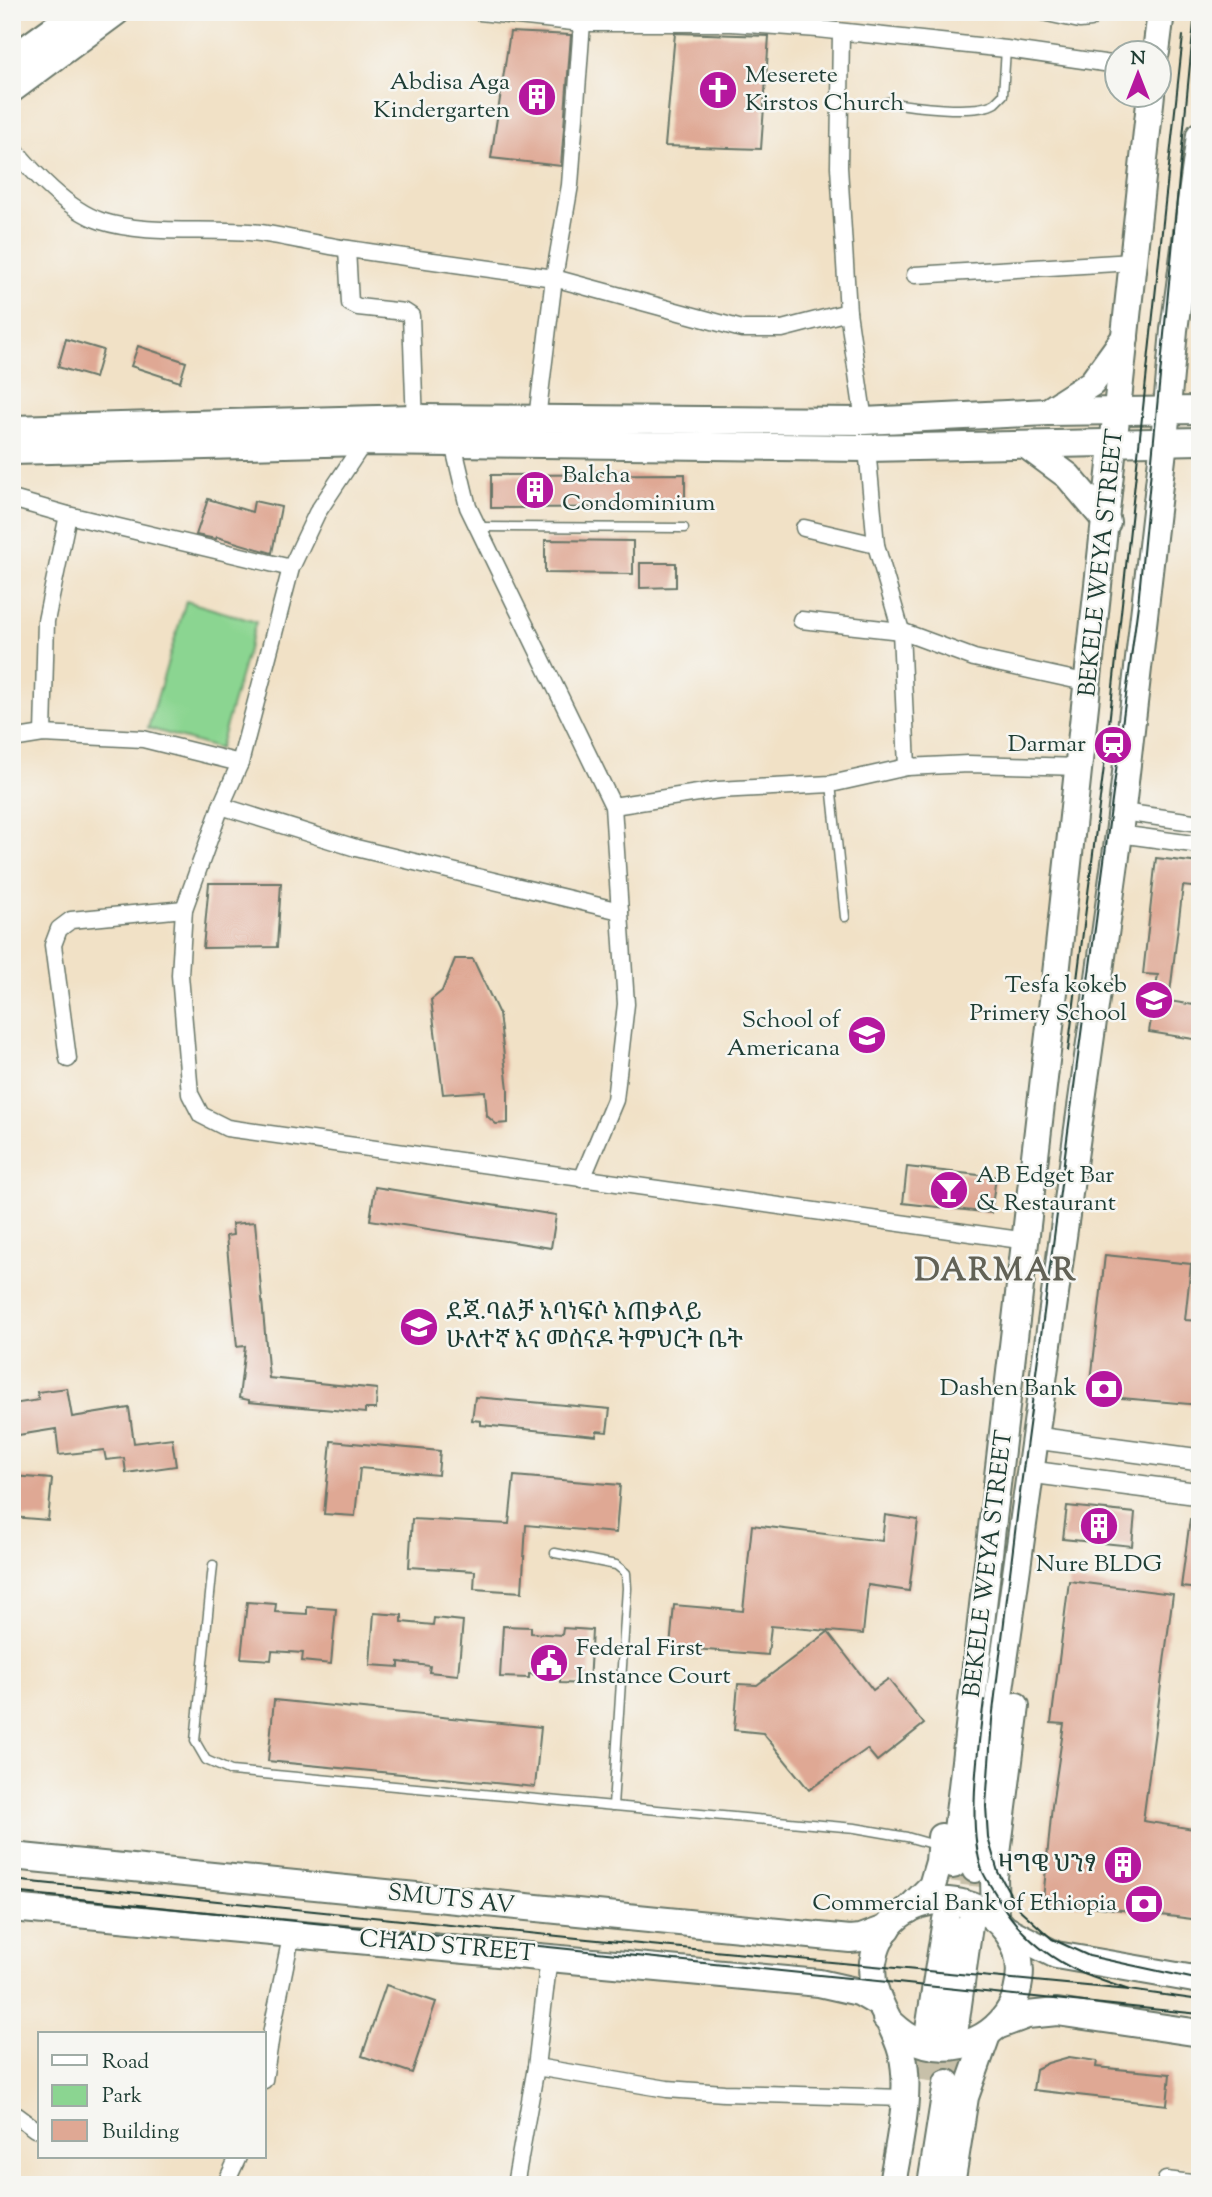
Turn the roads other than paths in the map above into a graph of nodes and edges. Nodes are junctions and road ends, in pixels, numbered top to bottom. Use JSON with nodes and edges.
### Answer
{"nodes":[{"id":1,"x":77,"y":12,"type":"edge"},
{"id":2,"x":116,"y":12,"type":"edge"},
{"id":3,"x":480,"y":12,"type":"edge"},
{"id":4,"x":819,"y":12,"type":"edge"},
{"id":5,"x":1024,"y":12,"type":"edge"},
{"id":6,"x":1096,"y":12,"type":"edge"},
{"id":7,"x":1161,"y":12,"type":"edge"},
{"id":8,"x":632,"y":18,"type":"edge"},
{"id":9,"x":582,"y":23,"type":"junction"},
{"id":10,"x":818,"y":29,"type":"junction"},
{"id":11,"x":841,"y":32,"type":"junction"},
{"id":12,"x":1158,"y":38,"type":"edge"},
{"id":13,"x":1006,"y":49,"type":"junction"},
{"id":14,"x":12,"y":59,"type":"edge"},
{"id":15,"x":1104,"y":63,"type":"edge"},
{"id":16,"x":12,"y":89,"type":"edge"},
{"id":17,"x":887,"y":102,"type":"dead end"},
{"id":18,"x":1150,"y":108,"type":"edge"},
{"id":19,"x":1200,"y":135,"type":"edge"},
{"id":20,"x":12,"y":146,"type":"edge"},
{"id":21,"x":1198,"y":173,"type":"edge"},
{"id":22,"x":347,"y":249,"type":"junction"},
{"id":23,"x":1133,"y":262,"type":"junction"},
{"id":24,"x":915,"y":275,"type":"dead end"},
{"id":25,"x":554,"y":278,"type":"junction"},
{"id":26,"x":848,"y":312,"type":"junction"},
{"id":27,"x":1126,"y":335,"type":"junction"},
{"id":28,"x":1167,"y":410,"type":"junction"},
{"id":29,"x":1200,"y":410,"type":"edge"},
{"id":30,"x":1118,"y":411,"type":"junction"},
{"id":31,"x":1047,"y":412,"type":"junction"},
{"id":32,"x":537,"y":419,"type":"junction"},
{"id":33,"x":864,"y":421,"type":"junction"},
{"id":34,"x":12,"y":429,"type":"edge"},
{"id":35,"x":364,"y":431,"type":"junction"},
{"id":36,"x":414,"y":431,"type":"junction"},
{"id":37,"x":1164,"y":441,"type":"junction"},
{"id":38,"x":1200,"y":441,"type":"edge"},
{"id":39,"x":1115,"y":442,"type":"junction"},
{"id":40,"x":453,"y":444,"type":"junction"},
{"id":41,"x":1026,"y":445,"type":"junction"},
{"id":42,"x":867,"y":448,"type":"junction"},
{"id":43,"x":12,"y":451,"type":"edge"},
{"id":44,"x":12,"y":499,"type":"edge"},
{"id":45,"x":68,"y":515,"type":"junction"},
{"id":46,"x":1107,"y":522,"type":"junction"},
{"id":47,"x":478,"y":527,"type":"junction"},
{"id":48,"x":684,"y":528,"type":"dead end"},
{"id":49,"x":804,"y":528,"type":"dead end"},
{"id":50,"x":876,"y":545,"type":"junction"},
{"id":51,"x":291,"y":568,"type":"junction"},
{"id":52,"x":801,"y":620,"type":"dead end"},
{"id":53,"x":901,"y":631,"type":"junction"},
{"id":54,"x":1089,"y":683,"type":"junction"},
{"id":55,"x":43,"y":734,"type":"junction"},
{"id":56,"x":12,"y":739,"type":"edge"},
{"id":57,"x":240,"y":763,"type":"junction"},
{"id":58,"x":907,"y":767,"type":"junction"},
{"id":59,"x":1080,"y":767,"type":"junction"},
{"id":60,"x":831,"y":784,"type":"junction"},
{"id":61,"x":221,"y":806,"type":"junction"},
{"id":62,"x":613,"y":806,"type":"junction"},
{"id":63,"x":1121,"y":823,"type":"junction"},
{"id":64,"x":1200,"y":823,"type":"edge"},
{"id":65,"x":1200,"y":845,"type":"edge"},
{"id":66,"x":184,"y":909,"type":"junction"},
{"id":67,"x":620,"y":911,"type":"junction"},
{"id":68,"x":845,"y":917,"type":"dead end"},
{"id":69,"x":68,"y":1059,"type":"dead end"},
{"id":70,"x":582,"y":1179,"type":"junction"},
{"id":71,"x":1027,"y":1241,"type":"junction"},
{"id":72,"x":1036,"y":1438,"type":"junction"},
{"id":73,"x":1200,"y":1460,"type":"edge"},
{"id":74,"x":1031,"y":1472,"type":"junction"},
{"id":75,"x":1200,"y":1494,"type":"edge"},
{"id":76,"x":1027,"y":1499,"type":"junction"},
{"id":77,"x":555,"y":1553,"type":"dead end"},
{"id":78,"x":212,"y":1565,"type":"dead end"},
{"id":79,"x":612,"y":1806,"type":"junction"},
{"id":80,"x":12,"y":1856,"type":"edge"},
{"id":81,"x":956,"y":1861,"type":"junction"},
{"id":82,"x":12,"y":1908,"type":"edge"},
{"id":83,"x":897,"y":1920,"type":"junction"},
{"id":84,"x":958,"y":1922,"type":"tunnel mouth"},
{"id":85,"x":1000,"y":1924,"type":"junction"},
{"id":86,"x":292,"y":1932,"type":"junction"},
{"id":87,"x":549,"y":1957,"type":"junction"},
{"id":88,"x":1200,"y":1980,"type":"edge"},
{"id":89,"x":882,"y":2010,"type":"junction"},
{"id":90,"x":992,"y":2030,"type":"junction"},
{"id":91,"x":942,"y":2032,"type":"tunnel mouth"},
{"id":92,"x":1200,"y":2034,"type":"edge"},
{"id":93,"x":266,"y":2067,"type":"edge"},
{"id":94,"x":536,"y":2067,"type":"junction"},
{"id":95,"x":924,"y":2087,"type":"junction"},
{"id":96,"x":12,"y":2112,"type":"edge"},
{"id":97,"x":35,"y":2129,"type":"dead end"},
{"id":98,"x":238,"y":2158,"type":"edge"},
{"id":99,"x":1166,"y":2180,"type":"dead end"},
{"id":100,"x":1200,"y":2184,"type":"edge"},
{"id":101,"x":225,"y":2185,"type":"edge"},
{"id":102,"x":515,"y":2185,"type":"edge"},
{"id":103,"x":891,"y":2185,"type":"edge"},
{"id":104,"x":906,"y":2185,"type":"edge"},
{"id":105,"x":931,"y":2185,"type":"edge"},
{"id":106,"x":951,"y":2185,"type":"edge"}],
"edges":[{"from":1,"to":14,"type":"main road"},
{"from":2,"to":16,"type":"main road"},
{"from":3,"to":9,"type":"street"},
{"from":4,"to":10,"type":"street"},
{"from":5,"to":6,"type":"lane"},
{"from":7,"to":12,"type":"main road"},
{"from":8,"to":9,"type":"street"},
{"from":8,"to":10,"type":"street"},
{"from":9,"to":25,"type":"street"},
{"from":10,"to":11,"type":"street"},
{"from":11,"to":13,"type":"street"},
{"from":11,"to":26,"type":"street"},
{"from":13,"to":15,"type":"street"},
{"from":13,"to":17,"type":"lane"},
{"from":18,"to":23,"type":"main road","name":"BEKELE WEYA STREET"},
{"from":19,"to":21,"type":"main road","name":"BEKELE WEYA STREET"},
{"from":20,"to":22,"type":"street"},
{"from":21,"to":28,"type":"main road","name":"BEKELE WEYA STREET"},
{"from":22,"to":25,"type":"street"},
{"from":22,"to":36,"type":"street"},
{"from":23,"to":24,"type":"street"},
{"from":23,"to":27,"type":"main road","name":"BEKELE WEYA STREET"},
{"from":25,"to":26,"type":"street"},
{"from":25,"to":32,"type":"street"},
{"from":26,"to":33,"type":"street"},
{"from":27,"to":30,"type":"main road","name":"BEKELE WEYA STREET"},
{"from":27,"to":31,"type":"main road"},
{"from":28,"to":29,"type":"main road"},
{"from":28,"to":30,"type":"main road"},
{"from":28,"to":37,"type":"main road","name":"BEKELE WEYA STREET"},
{"from":30,"to":31,"type":"main road"},
{"from":30,"to":39,"type":"main road","name":"BEKELE WEYA STREET"},
{"from":31,"to":33,"type":"main road"},
{"from":32,"to":33,"type":"main road"},
{"from":32,"to":36,"type":"main road"},
{"from":34,"to":35,"type":"main road"},
{"from":35,"to":36,"type":"main road"},
{"from":35,"to":43,"type":"main road"},
{"from":35,"to":51,"type":"street"},
{"from":36,"to":40,"type":"main road"},
{"from":37,"to":38,"type":"main road"},
{"from":37,"to":39,"type":"main road"},
{"from":37,"to":63,"type":"main road","name":"BEKELE WEYA STREET"},
{"from":39,"to":41,"type":"main road"},
{"from":39,"to":46,"type":"main road","name":"BEKELE WEYA STREET"},
{"from":40,"to":42,"type":"main road"},
{"from":40,"to":47,"type":"street"},
{"from":41,"to":42,"type":"main road"},
{"from":41,"to":46,"type":"main road"},
{"from":42,"to":50,"type":"street"},
{"from":44,"to":45,"type":"street"},
{"from":45,"to":51,"type":"street"},
{"from":45,"to":55,"type":"street"},
{"from":46,"to":54,"type":"main road","name":"BEKELE WEYA STREET"},
{"from":47,"to":48,"type":"lane"},
{"from":47,"to":62,"type":"street"},
{"from":49,"to":50,"type":"street"},
{"from":50,"to":53,"type":"street"},
{"from":51,"to":57,"type":"street"},
{"from":52,"to":53,"type":"street"},
{"from":53,"to":54,"type":"street"},
{"from":53,"to":58,"type":"street"},
{"from":54,"to":59,"type":"main road","name":"BEKELE WEYA STREET"},
{"from":55,"to":56,"type":"street"},
{"from":55,"to":57,"type":"street"},
{"from":57,"to":61,"type":"street"},
{"from":58,"to":59,"type":"street"},
{"from":58,"to":60,"type":"street"},
{"from":59,"to":71,"type":"main road","name":"BEKELE WEYA STREET"},
{"from":60,"to":62,"type":"street"},
{"from":60,"to":68,"type":"lane"},
{"from":61,"to":66,"type":"street"},
{"from":61,"to":67,"type":"street"},
{"from":62,"to":67,"type":"street"},
{"from":63,"to":64,"type":"street"},
{"from":63,"to":65,"type":"street"},
{"from":63,"to":72,"type":"main road","name":"BEKELE WEYA STREET"},
{"from":66,"to":69,"type":"street"},
{"from":66,"to":70,"type":"street"},
{"from":67,"to":70,"type":"street"},
{"from":70,"to":71,"type":"street"},
{"from":71,"to":81,"type":"main road","name":"BEKELE WEYA STREET"},
{"from":72,"to":73,"type":"street"},
{"from":72,"to":74,"type":"main road","name":"BEKELE WEYA STREET"},
{"from":74,"to":75,"type":"street"},
{"from":74,"to":76,"type":"main road","name":"BEKELE WEYA STREET"},
{"from":76,"to":81,"type":"main road","name":"BEKELE WEYA STREET"},
{"from":76,"to":85,"type":"main road"},
{"from":77,"to":79,"type":"lane"},
{"from":78,"to":79,"type":"lane"},
{"from":79,"to":81,"type":"lane"},
{"from":80,"to":83,"type":"main road","name":"SMUTS AV"},
{"from":81,"to":83,"type":"main road"},
{"from":82,"to":86,"type":"main road","name":"CHAD STREET"},
{"from":83,"to":85,"type":"main road"},
{"from":83,"to":89,"type":"main road"},
{"from":84,"to":91,"type":"main road"},
{"from":85,"to":88,"type":"main road"},
{"from":85,"to":90,"type":"main road"},
{"from":86,"to":87,"type":"main road","name":"CHAD STREET"},
{"from":86,"to":93,"type":"street"},
{"from":87,"to":89,"type":"main road","name":"CHAD STREET"},
{"from":87,"to":94,"type":"street"},
{"from":89,"to":90,"type":"main road"},
{"from":89,"to":95,"type":"main road"},
{"from":90,"to":92,"type":"main road"},
{"from":90,"to":106,"type":"main road"},
{"from":94,"to":95,"type":"street"},
{"from":94,"to":102,"type":"street"},
{"from":95,"to":103,"type":"main road"},
{"from":95,"to":104,"type":"main road"},
{"from":95,"to":105,"type":"main road"},
{"from":96,"to":97,"type":"street"},
{"from":98,"to":101,"type":"street"},
{"from":99,"to":100,"type":"street"}]}
